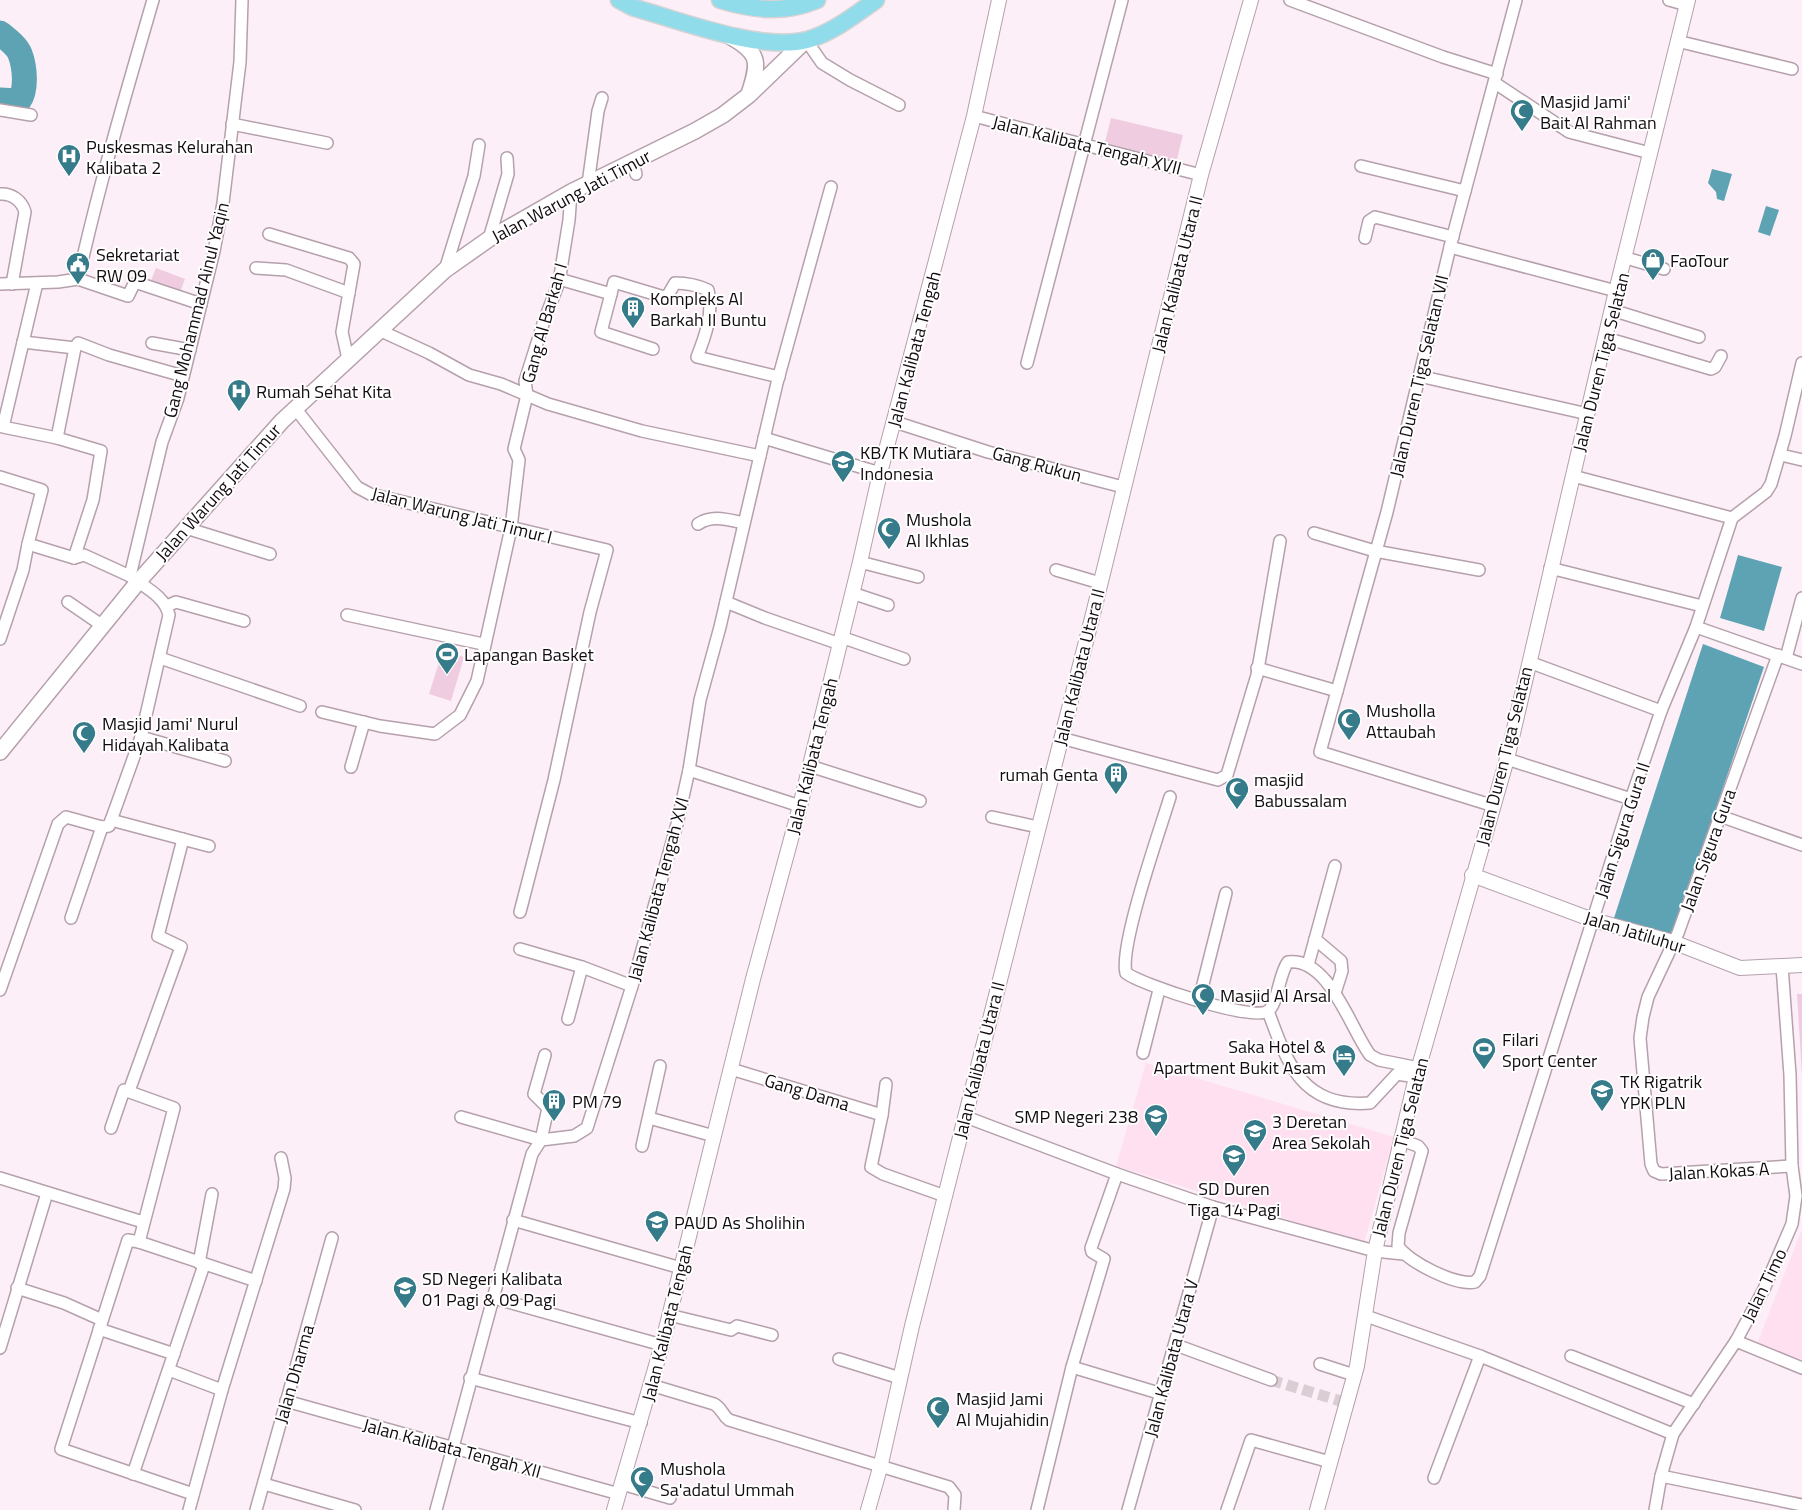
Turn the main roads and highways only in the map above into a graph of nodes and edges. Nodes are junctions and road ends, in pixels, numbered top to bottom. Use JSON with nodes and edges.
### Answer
{"nodes":[{"id":1,"x":619,"y":0,"type":"edge"},
{"id":2,"x":720,"y":0,"type":"edge"},
{"id":3,"x":817,"y":0,"type":"edge"},
{"id":4,"x":876,"y":0,"type":"edge"},
{"id":5,"x":727,"y":34,"type":"junction"},
{"id":6,"x":806,"y":40,"type":"junction"},
{"id":7,"x":749,"y":96,"type":"junction"},
{"id":8,"x":0,"y":752,"type":"edge"}],
"edges":[{"from":1,"to":5,"type":"main road"},
{"from":2,"to":3,"type":"main road"},
{"from":4,"to":6,"type":"main road"},
{"from":5,"to":6,"type":"main road"},
{"from":5,"to":7,"type":"main road"},
{"from":6,"to":7,"type":"main road","name":"Jalan Warung Jati Timur"},
{"from":7,"to":8,"type":"main road","name":"Jalan Warung Jati Timur"}]}
